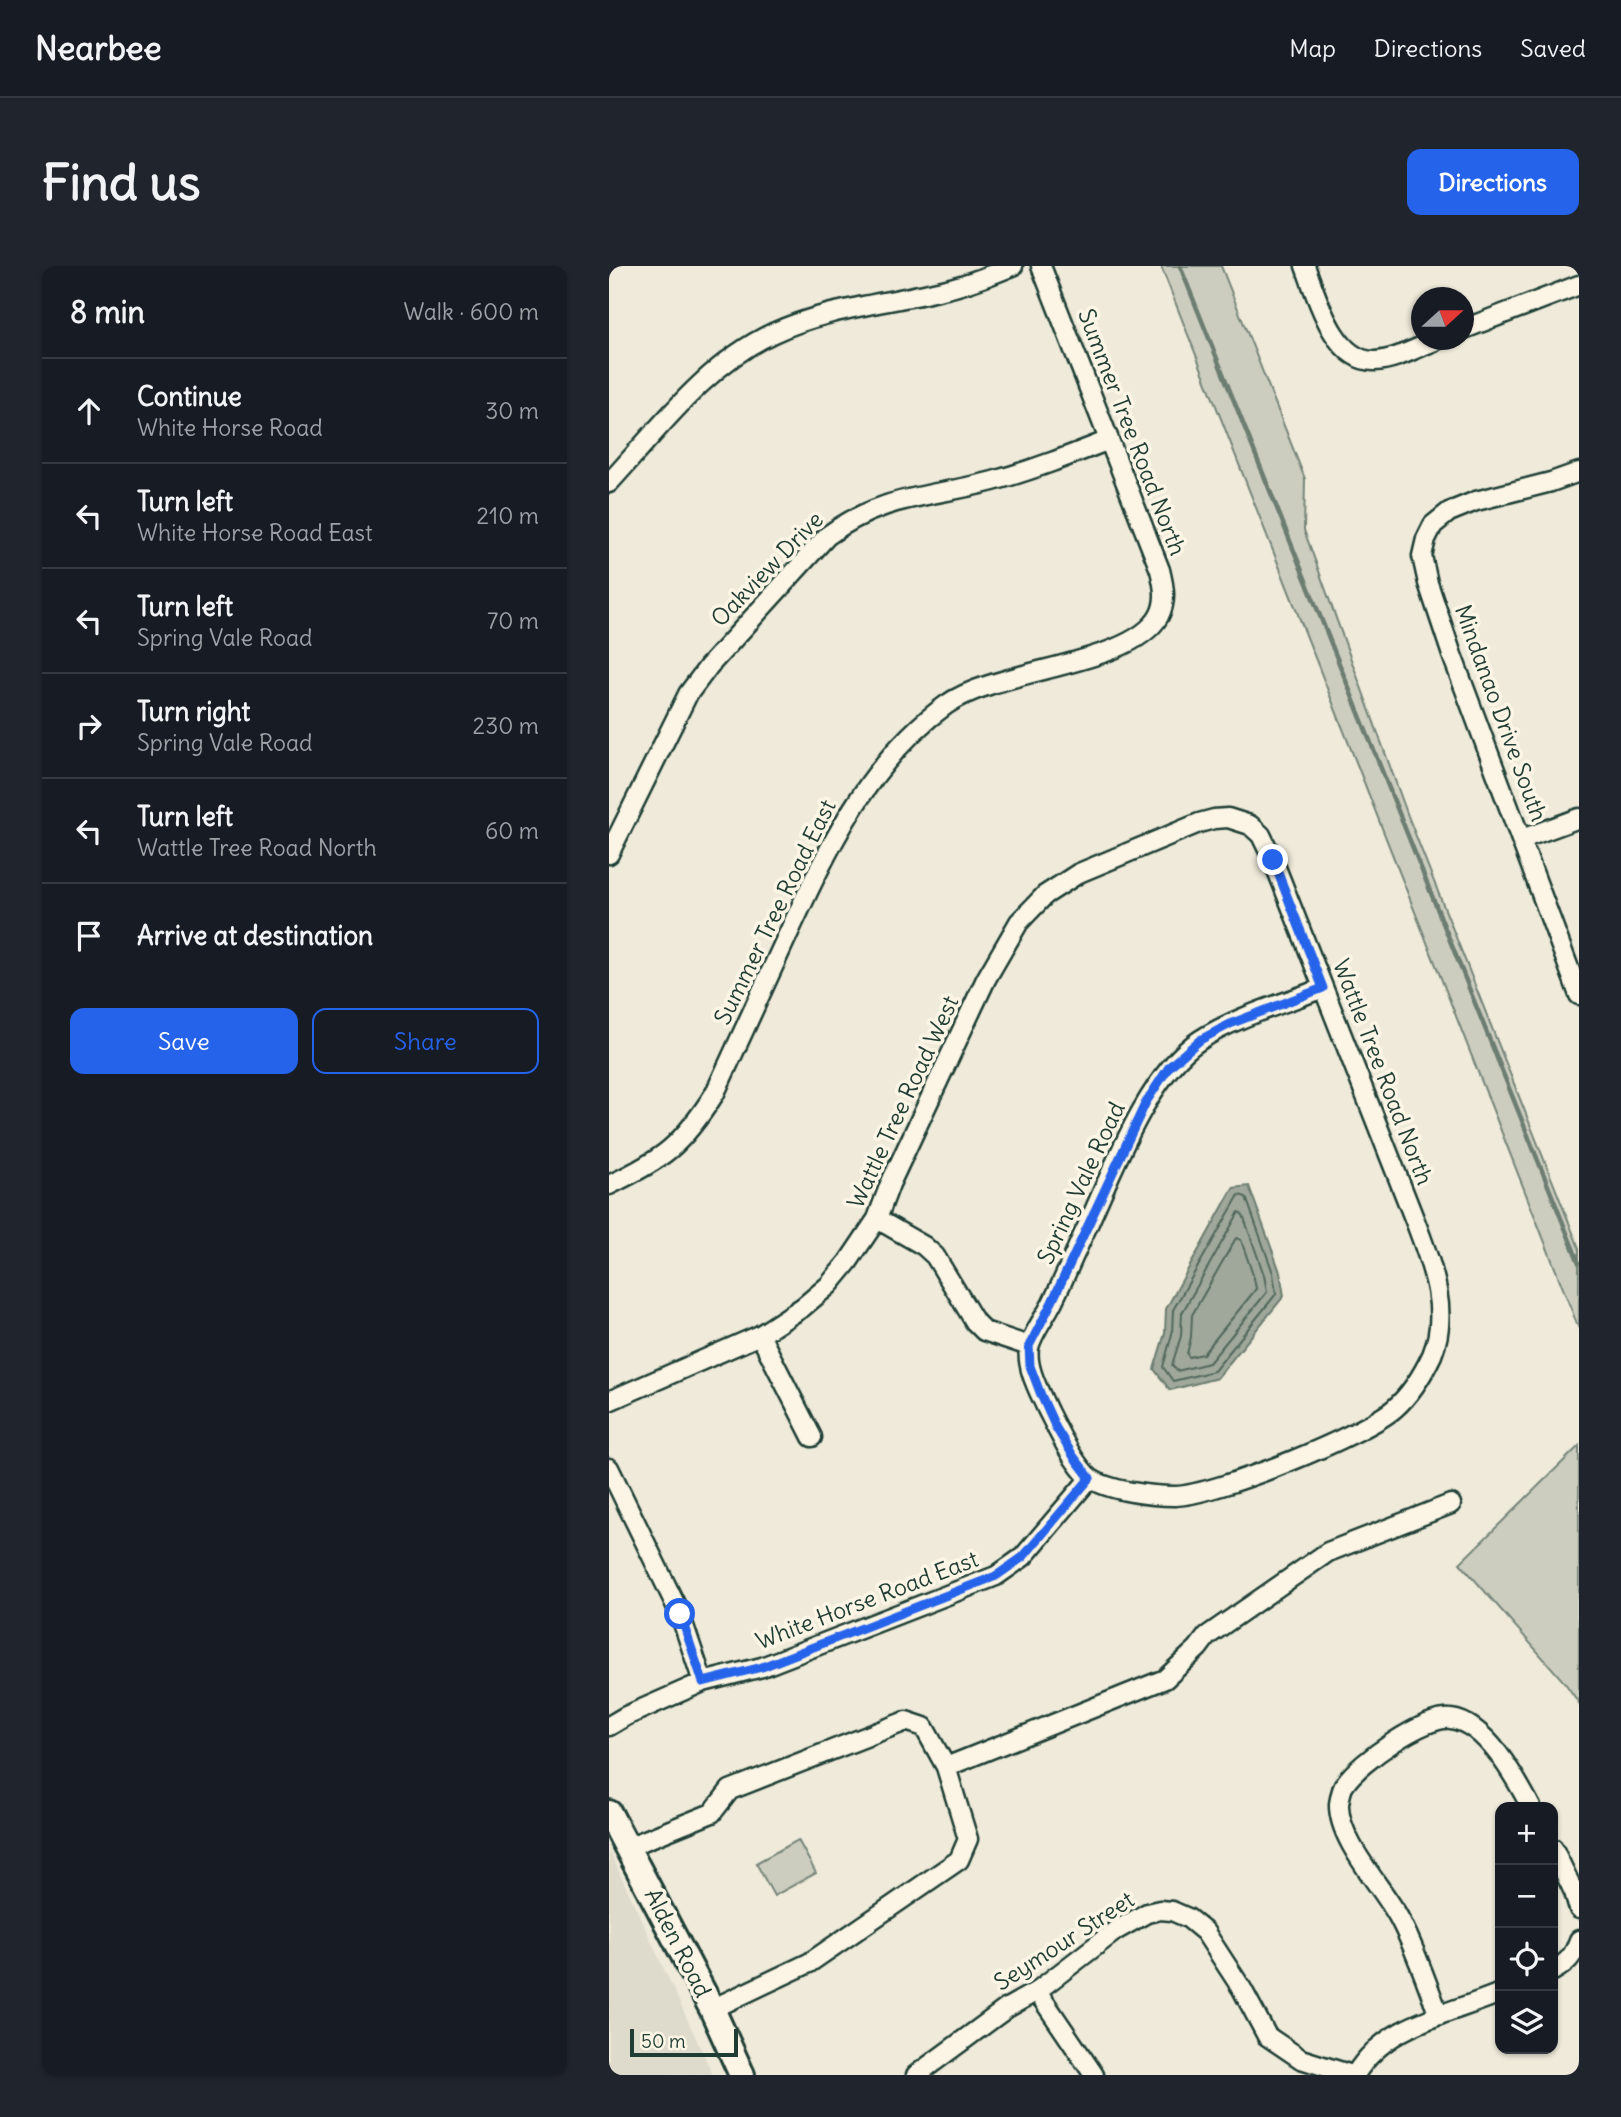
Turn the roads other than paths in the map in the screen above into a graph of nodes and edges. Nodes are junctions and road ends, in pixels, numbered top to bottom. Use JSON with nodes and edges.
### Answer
{"nodes":[{"id":1,"x":1013,"y":266,"type":"edge"},
{"id":2,"x":1041,"y":266,"type":"edge"},
{"id":3,"x":1305,"y":266,"type":"edge"},
{"id":4,"x":1579,"y":285,"type":"edge"},
{"id":5,"x":1474,"y":325,"type":"edge"},
{"id":6,"x":1411,"y":350,"type":"edge"},
{"id":7,"x":1109,"y":440,"type":"junction"},
{"id":8,"x":1579,"y":472,"type":"edge"},
{"id":9,"x":609,"y":484,"type":"edge"},
{"id":10,"x":1158,"y":618,"type":"joint"},
{"id":11,"x":1228,"y":818,"type":"joint"},
{"id":12,"x":1579,"y":818,"type":"edge"},
{"id":13,"x":1521,"y":839,"type":"junction"},
{"id":14,"x":609,"y":854,"type":"edge"},
{"id":15,"x":1323,"y":988,"type":"junction"},
{"id":16,"x":1579,"y":995,"type":"edge"},
{"id":17,"x":609,"y":1185,"type":"edge"},
{"id":18,"x":877,"y":1219,"type":"junction"},
{"id":19,"x":760,"y":1335,"type":"junction"},
{"id":20,"x":1029,"y":1346,"type":"junction"},
{"id":21,"x":609,"y":1401,"type":"edge"},
{"id":22,"x":812,"y":1437,"type":"dead end"},
{"id":23,"x":609,"y":1468,"type":"edge"},
{"id":24,"x":1090,"y":1478,"type":"junction"},
{"id":25,"x":1451,"y":1504,"type":"dead end"},
{"id":26,"x":703,"y":1682,"type":"junction"},
{"id":27,"x":609,"y":1726,"type":"edge"},
{"id":28,"x":946,"y":1767,"type":"junction"},
{"id":29,"x":1528,"y":1802,"type":"edge"},
{"id":30,"x":609,"y":1812,"type":"edge"},
{"id":31,"x":628,"y":1847,"type":"junction"},
{"id":32,"x":1558,"y":1858,"type":"edge"},
{"id":33,"x":1579,"y":1909,"type":"edge"},
{"id":34,"x":1579,"y":1940,"type":"edge"},
{"id":35,"x":1558,"y":1968,"type":"edge"},
{"id":36,"x":1037,"y":1991,"type":"junction"},
{"id":37,"x":1495,"y":1995,"type":"edge"},
{"id":38,"x":712,"y":2009,"type":"junction"},
{"id":39,"x":1439,"y":2015,"type":"junction"},
{"id":40,"x":742,"y":2075,"type":"edge"},
{"id":41,"x":916,"y":2075,"type":"edge"},
{"id":42,"x":1094,"y":2075,"type":"edge"},
{"id":43,"x":1354,"y":2075,"type":"edge"}],
"edges":[{"from":1,"to":9,"type":"street"},
{"from":2,"to":7,"type":"street","name":"Summer Tree Road North"},
{"from":3,"to":6,"type":"street"},
{"from":4,"to":5,"type":"street"},
{"from":7,"to":10,"type":"street","name":"Summer Tree Road North"},
{"from":7,"to":14,"type":"street","name":"Oakview Drive"},
{"from":8,"to":13,"type":"street","name":"Mindanao Drive South"},
{"from":10,"to":17,"type":"street","name":"Summer Tree Road East"},
{"from":11,"to":15,"type":"street","name":"Wattle Tree Road North"},
{"from":11,"to":18,"type":"street","name":"Wattle Tree Road West"},
{"from":12,"to":13,"type":"street"},
{"from":13,"to":16,"type":"street","name":"Mindanao Drive South"},
{"from":15,"to":20,"type":"street","name":"Spring Vale Road"},
{"from":15,"to":24,"type":"street","name":"Wattle Tree Road North"},
{"from":18,"to":19,"type":"street","name":"Wattle Tree Road West"},
{"from":18,"to":20,"type":"street"},
{"from":19,"to":21,"type":"street","name":"Wattle Tree Road West"},
{"from":19,"to":22,"type":"street"},
{"from":20,"to":24,"type":"street"},
{"from":23,"to":26,"type":"street"},
{"from":24,"to":26,"type":"street","name":"White Horse Road East"},
{"from":25,"to":28,"type":"street"},
{"from":26,"to":27,"type":"street","name":"White Horse Road East"},
{"from":28,"to":31,"type":"street"},
{"from":28,"to":38,"type":"street"},
{"from":29,"to":39,"type":"street"},
{"from":30,"to":31,"type":"street","name":"Alden Road"},
{"from":31,"to":38,"type":"street","name":"Alden Road"},
{"from":32,"to":33,"type":"street"},
{"from":34,"to":35,"type":"street"},
{"from":36,"to":41,"type":"street","name":"Seymour Street"},
{"from":36,"to":42,"type":"street"},
{"from":36,"to":43,"type":"street","name":"Seymour Street"},
{"from":37,"to":39,"type":"street"},
{"from":38,"to":40,"type":"street","name":"Alden Road"},
{"from":39,"to":43,"type":"street"}]}
